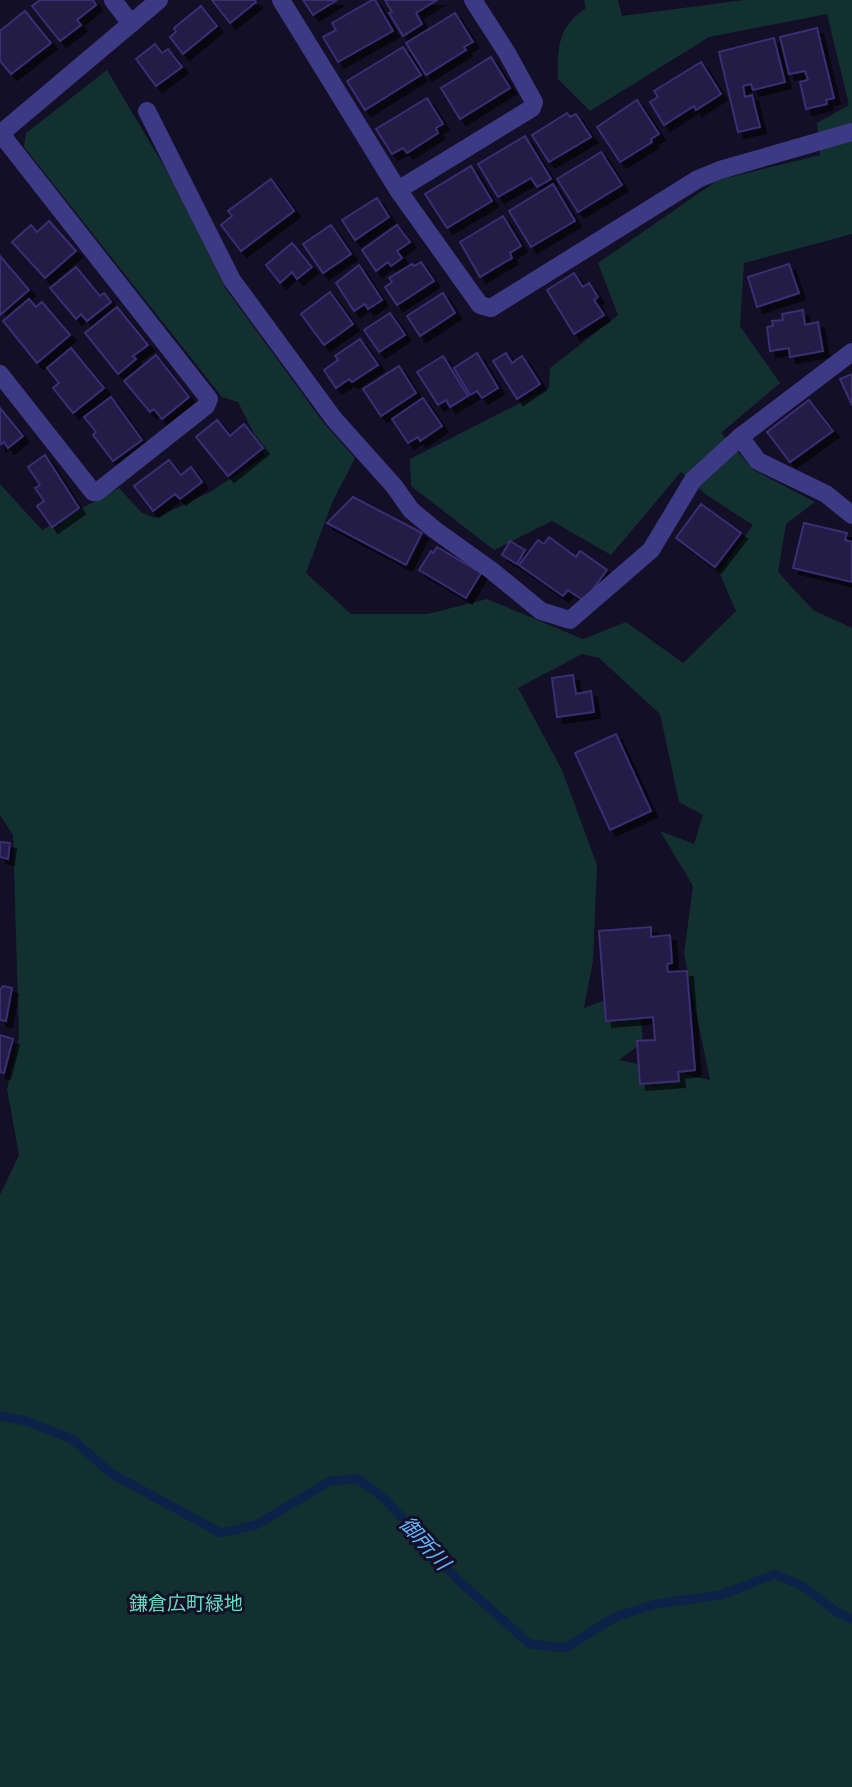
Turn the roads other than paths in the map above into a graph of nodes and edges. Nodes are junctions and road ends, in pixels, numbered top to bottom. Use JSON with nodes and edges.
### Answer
{"nodes":[{"id":1,"x":113,"y":0,"type":"edge"},
{"id":2,"x":159,"y":0,"type":"edge"},
{"id":3,"x":281,"y":0,"type":"edge"},
{"id":4,"x":473,"y":0,"type":"edge"},
{"id":5,"x":131,"y":24,"type":"junction"},
{"id":6,"x":146,"y":111,"type":"dead end"},
{"id":7,"x":852,"y":132,"type":"edge"},
{"id":8,"x":0,"y":134,"type":"edge"},
{"id":9,"x":398,"y":190,"type":"junction"},
{"id":10,"x":852,"y":352,"type":"edge"},
{"id":11,"x":0,"y":374,"type":"edge"},
{"id":12,"x":740,"y":437,"type":"junction"},
{"id":13,"x":852,"y":515,"type":"edge"}],
"edges":[{"from":1,"to":5,"type":"street"},
{"from":2,"to":5,"type":"street"},
{"from":3,"to":9,"type":"street"},
{"from":4,"to":9,"type":"street"},
{"from":5,"to":8,"type":"street"},
{"from":6,"to":12,"type":"street"},
{"from":7,"to":9,"type":"street"},
{"from":8,"to":11,"type":"street"},
{"from":10,"to":12,"type":"street"},
{"from":12,"to":13,"type":"street"}]}
